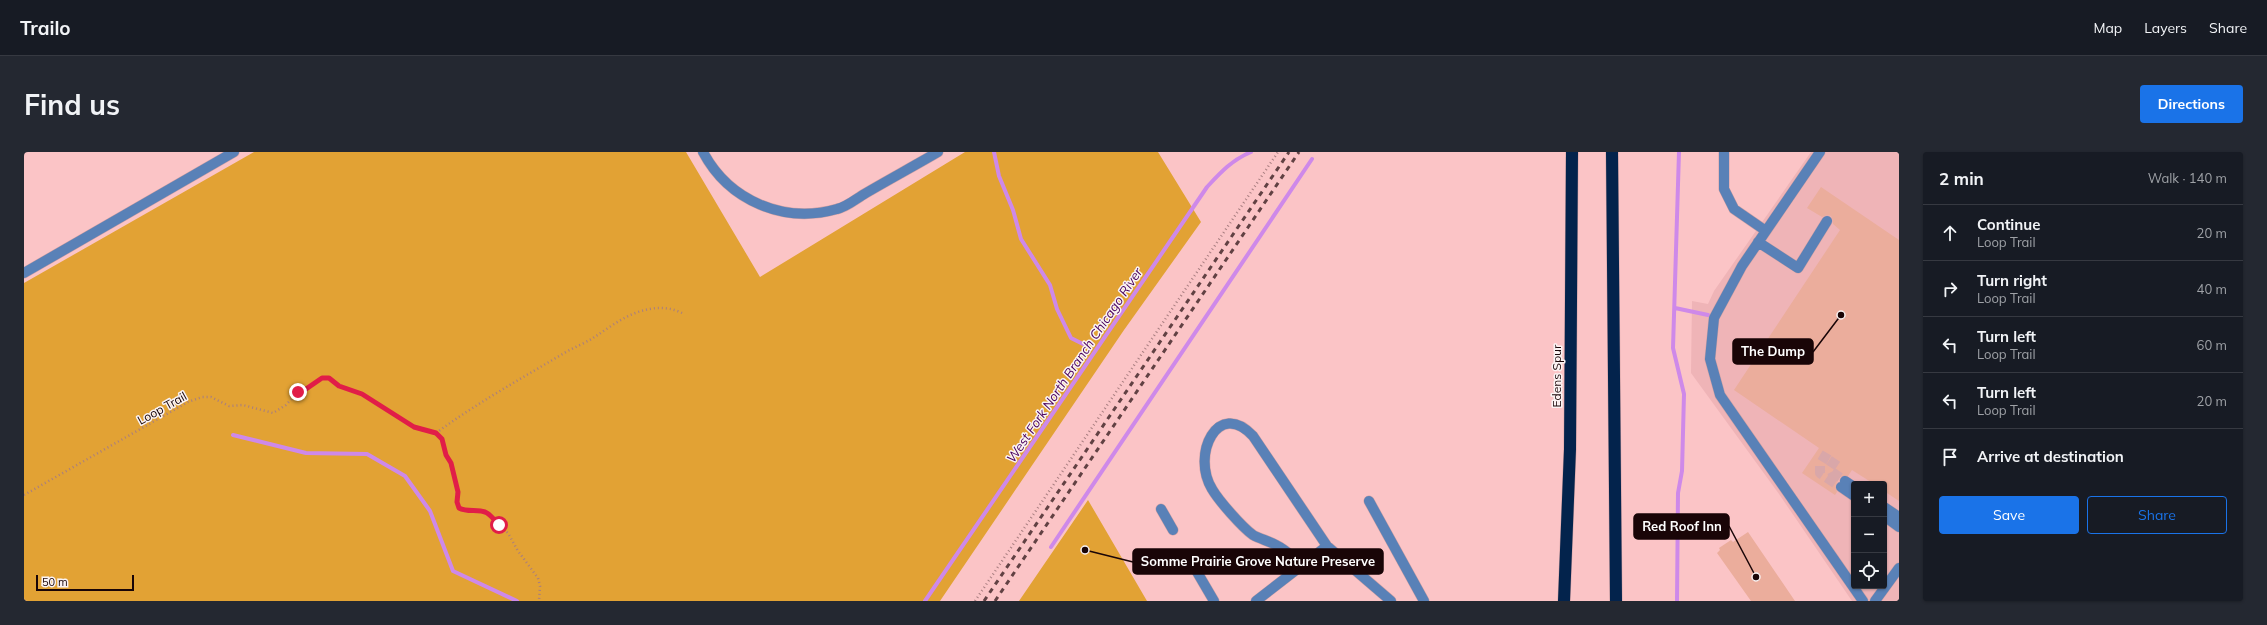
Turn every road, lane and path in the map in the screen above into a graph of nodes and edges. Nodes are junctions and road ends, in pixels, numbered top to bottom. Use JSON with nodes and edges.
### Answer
{"nodes":[{"id":1,"x":234,"y":152,"type":"edge"},
{"id":2,"x":703,"y":152,"type":"edge"},
{"id":3,"x":938,"y":152,"type":"edge"},
{"id":4,"x":1278,"y":152,"type":"edge"},
{"id":5,"x":1572,"y":152,"type":"edge"},
{"id":6,"x":1612,"y":152,"type":"edge"},
{"id":7,"x":1724,"y":152,"type":"edge"},
{"id":8,"x":1820,"y":152,"type":"edge"},
{"id":9,"x":1827,"y":221,"type":"dead end"},
{"id":10,"x":1766,"y":231,"type":"junction"},
{"id":11,"x":1758,"y":242,"type":"junction"},
{"id":12,"x":24,"y":273,"type":"edge"},
{"id":13,"x":682,"y":313,"type":"dead end"},
{"id":14,"x":436,"y":433,"type":"junction"},
{"id":15,"x":1851,"y":486,"type":"edge"},
{"id":16,"x":1851,"y":493,"type":"edge"},
{"id":17,"x":24,"y":495,"type":"edge"},
{"id":18,"x":1369,"y":501,"type":"dead end"},
{"id":19,"x":1161,"y":509,"type":"dead end"},
{"id":20,"x":1887,"y":509,"type":"edge"},
{"id":21,"x":1886,"y":517,"type":"edge"},
{"id":22,"x":1899,"y":517,"type":"edge"},
{"id":23,"x":1899,"y":526,"type":"edge"},
{"id":24,"x":1173,"y":530,"type":"dead end"},
{"id":25,"x":1327,"y":546,"type":"junction"},
{"id":26,"x":1190,"y":560,"type":"dead end"},
{"id":27,"x":1303,"y":565,"type":"junction"},
{"id":28,"x":1899,"y":568,"type":"edge"},
{"id":29,"x":539,"y":601,"type":"edge"},
{"id":30,"x":975,"y":601,"type":"edge"},
{"id":31,"x":1214,"y":601,"type":"edge"},
{"id":32,"x":1256,"y":601,"type":"edge"},
{"id":33,"x":1391,"y":601,"type":"edge"},
{"id":34,"x":1424,"y":601,"type":"edge"},
{"id":35,"x":1564,"y":601,"type":"edge"},
{"id":36,"x":1616,"y":601,"type":"edge"},
{"id":37,"x":1863,"y":601,"type":"edge"},
{"id":38,"x":1875,"y":601,"type":"edge"}],
"edges":[{"from":1,"to":12,"type":"street"},
{"from":2,"to":3,"type":"street"},
{"from":4,"to":30,"type":"path"},
{"from":5,"to":35,"type":"highway","name":"Edens Spur"},
{"from":6,"to":36,"type":"highway"},
{"from":7,"to":10,"type":"street"},
{"from":8,"to":10,"type":"street"},
{"from":9,"to":11,"type":"street"},
{"from":10,"to":11,"type":"street"},
{"from":11,"to":37,"type":"street"},
{"from":13,"to":14,"type":"path"},
{"from":14,"to":17,"type":"path","name":"Loop Trail"},
{"from":14,"to":29,"type":"path"},
{"from":15,"to":16,"type":"street"},
{"from":18,"to":34,"type":"street"},
{"from":19,"to":24,"type":"street"},
{"from":20,"to":22,"type":"street"},
{"from":21,"to":23,"type":"street"},
{"from":25,"to":27,"type":"street"},
{"from":25,"to":27,"type":"street"},
{"from":25,"to":33,"type":"street"},
{"from":26,"to":31,"type":"street"},
{"from":27,"to":32,"type":"street"},
{"from":28,"to":38,"type":"street"}]}
